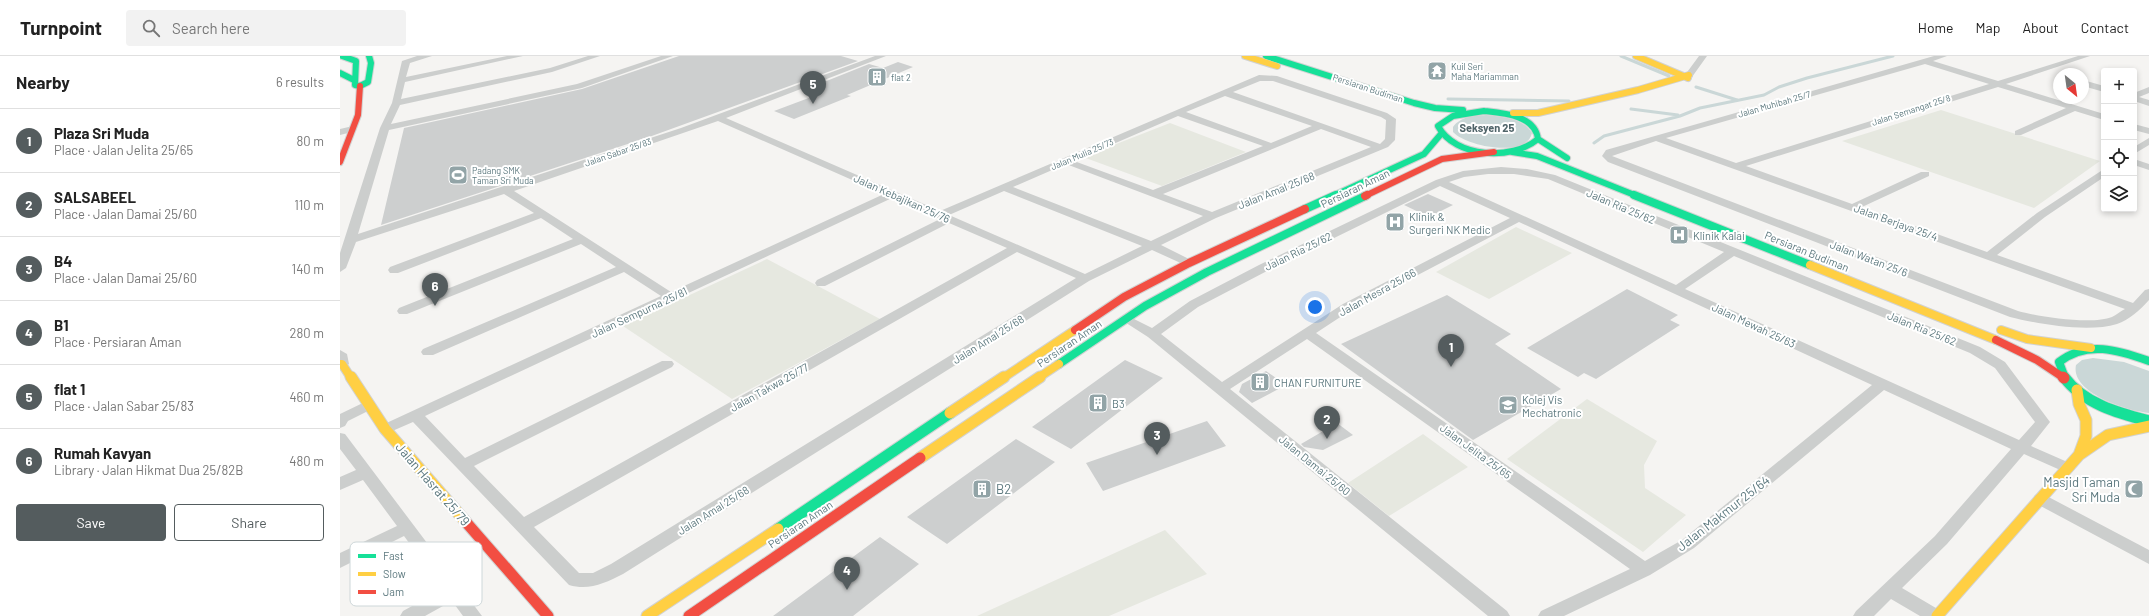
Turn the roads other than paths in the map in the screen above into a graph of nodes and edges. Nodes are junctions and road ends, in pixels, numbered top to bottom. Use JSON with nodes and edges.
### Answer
{"nodes":[{"id":1,"x":342,"y":56,"type":"edge"},
{"id":2,"x":428,"y":56,"type":"edge"},
{"id":3,"x":520,"y":56,"type":"edge"},
{"id":4,"x":596,"y":56,"type":"edge"},
{"id":5,"x":668,"y":56,"type":"edge"},
{"id":6,"x":863,"y":56,"type":"edge"},
{"id":7,"x":1245,"y":56,"type":"edge"},
{"id":8,"x":1266,"y":56,"type":"edge"},
{"id":9,"x":1636,"y":56,"type":"edge"},
{"id":10,"x":1703,"y":56,"type":"edge"},
{"id":11,"x":1943,"y":56,"type":"edge"},
{"id":12,"x":2086,"y":56,"type":"edge"},
{"id":13,"x":356,"y":57,"type":"edge"},
{"id":14,"x":372,"y":58,"type":"edge"},
{"id":15,"x":878,"y":58,"type":"edge"},
{"id":16,"x":1924,"y":61,"type":"junction"},
{"id":17,"x":340,"y":63,"type":"edge"},
{"id":18,"x":2040,"y":70,"type":"junction"},
{"id":19,"x":340,"y":73,"type":"edge"},
{"id":20,"x":2053,"y":74,"type":"edge"},
{"id":21,"x":1687,"y":76,"type":"junction"},
{"id":22,"x":400,"y":81,"type":"junction"},
{"id":23,"x":357,"y":83,"type":"junction"},
{"id":24,"x":1995,"y":84,"type":"junction"},
{"id":25,"x":2089,"y":85,"type":"edge"},
{"id":26,"x":2101,"y":88,"type":"edge"},
{"id":27,"x":2149,"y":90,"type":"edge"},
{"id":28,"x":1226,"y":93,"type":"junction"},
{"id":29,"x":2137,"y":96,"type":"edge"},
{"id":30,"x":2137,"y":98,"type":"edge"},
{"id":31,"x":396,"y":103,"type":"junction"},
{"id":32,"x":2149,"y":103,"type":"edge"},
{"id":33,"x":2074,"y":108,"type":"junction"},
{"id":34,"x":1472,"y":111,"type":"junction"},
{"id":35,"x":1179,"y":112,"type":"junction"},
{"id":36,"x":1496,"y":112,"type":"junction"},
{"id":37,"x":1570,"y":116,"type":"dead end"},
{"id":38,"x":2101,"y":116,"type":"edge"},
{"id":39,"x":718,"y":118,"type":"junction"},
{"id":40,"x":1435,"y":120,"type":"junction"},
{"id":41,"x":1321,"y":126,"type":"junction"},
{"id":42,"x":385,"y":128,"type":"junction"},
{"id":43,"x":2137,"y":128,"type":"edge"},
{"id":44,"x":353,"y":129,"type":"junction"},
{"id":45,"x":2149,"y":131,"type":"edge"},
{"id":46,"x":340,"y":132,"type":"edge"},
{"id":47,"x":1540,"y":132,"type":"junction"},
{"id":48,"x":2018,"y":133,"type":"dead end"},
{"id":49,"x":1441,"y":134,"type":"junction"},
{"id":50,"x":1656,"y":138,"type":"junction"},
{"id":51,"x":2149,"y":141,"type":"edge"},
{"id":52,"x":1271,"y":146,"type":"junction"},
{"id":53,"x":1380,"y":147,"type":"junction"},
{"id":54,"x":2137,"y":149,"type":"edge"},
{"id":55,"x":1494,"y":152,"type":"junction"},
{"id":56,"x":1512,"y":152,"type":"junction"},
{"id":57,"x":1607,"y":156,"type":"joint"},
{"id":58,"x":1066,"y":161,"type":"junction"},
{"id":59,"x":340,"y":162,"type":"edge"},
{"id":60,"x":2137,"y":163,"type":"edge"},
{"id":61,"x":1737,"y":166,"type":"junction"},
{"id":62,"x":2149,"y":167,"type":"edge"},
{"id":63,"x":1925,"y":174,"type":"dead end"},
{"id":64,"x":2101,"y":174,"type":"edge"},
{"id":65,"x":1440,"y":182,"type":"junction"},
{"id":66,"x":1003,"y":187,"type":"junction"},
{"id":67,"x":506,"y":191,"type":"junction"},
{"id":68,"x":892,"y":194,"type":"junction"},
{"id":69,"x":1153,"y":194,"type":"junction"},
{"id":70,"x":1854,"y":207,"type":"junction"},
{"id":71,"x":542,"y":214,"type":"junction"},
{"id":72,"x":1212,"y":216,"type":"junction"},
{"id":73,"x":944,"y":217,"type":"junction"},
{"id":74,"x":1519,"y":218,"type":"junction"},
{"id":75,"x":351,"y":240,"type":"junction"},
{"id":76,"x":581,"y":240,"type":"junction"},
{"id":77,"x":1151,"y":245,"type":"junction"},
{"id":78,"x":1016,"y":248,"type":"junction"},
{"id":79,"x":1732,"y":252,"type":"junction"},
{"id":80,"x":1990,"y":255,"type":"junction"},
{"id":81,"x":1816,"y":257,"type":"dead end"},
{"id":82,"x":1189,"y":262,"type":"junction"},
{"id":83,"x":625,"y":267,"type":"junction"},
{"id":84,"x":340,"y":268,"type":"edge"},
{"id":85,"x":394,"y":270,"type":"dead end"},
{"id":86,"x":1085,"y":278,"type":"junction"},
{"id":87,"x":821,"y":283,"type":"dead end"},
{"id":88,"x":1676,"y":290,"type":"junction"},
{"id":89,"x":2149,"y":293,"type":"edge"},
{"id":90,"x":671,"y":297,"type":"junction"},
{"id":91,"x":2135,"y":308,"type":"junction"},
{"id":92,"x":403,"y":311,"type":"dead end"},
{"id":93,"x":1126,"y":319,"type":"junction"},
{"id":94,"x":1993,"y":327,"type":"dead end"},
{"id":95,"x":1308,"y":333,"type":"junction"},
{"id":96,"x":1153,"y":334,"type":"junction"},
{"id":97,"x":2136,"y":347,"type":"dead end"},
{"id":98,"x":2091,"y":348,"type":"junction"},
{"id":99,"x":2102,"y":349,"type":"junction"},
{"id":100,"x":428,"y":352,"type":"dead end"},
{"id":101,"x":341,"y":361,"type":"edge"},
{"id":102,"x":2149,"y":361,"type":"edge"},
{"id":103,"x":667,"y":364,"type":"dead end"},
{"id":104,"x":2064,"y":378,"type":"junction"},
{"id":105,"x":1882,"y":384,"type":"junction"},
{"id":106,"x":1221,"y":389,"type":"junction"},
{"id":107,"x":2077,"y":390,"type":"junction"},
{"id":108,"x":369,"y":406,"type":"junction"},
{"id":109,"x":415,"y":416,"type":"junction"},
{"id":110,"x":2149,"y":421,"type":"edge"},
{"id":111,"x":340,"y":423,"type":"edge"},
{"id":112,"x":2149,"y":426,"type":"edge"},
{"id":113,"x":385,"y":429,"type":"junction"},
{"id":114,"x":340,"y":438,"type":"edge"},
{"id":115,"x":2023,"y":448,"type":"junction"},
{"id":116,"x":2079,"y":455,"type":"junction"},
{"id":117,"x":463,"y":466,"type":"junction"},
{"id":118,"x":2067,"y":468,"type":"junction"},
{"id":119,"x":365,"y":472,"type":"junction"},
{"id":120,"x":340,"y":484,"type":"edge"},
{"id":121,"x":2041,"y":499,"type":"junction"},
{"id":122,"x":522,"y":526,"type":"junction"},
{"id":123,"x":407,"y":528,"type":"junction"},
{"id":124,"x":379,"y":542,"type":"edge"},
{"id":125,"x":417,"y":542,"type":"edge"},
{"id":126,"x":350,"y":556,"type":"edge"},
{"id":127,"x":2149,"y":558,"type":"edge"},
{"id":128,"x":730,"y":560,"type":"junction"},
{"id":129,"x":340,"y":561,"type":"edge"},
{"id":130,"x":1644,"y":570,"type":"junction"},
{"id":131,"x":753,"y":571,"type":"junction"},
{"id":132,"x":1890,"y":589,"type":"junction"},
{"id":133,"x":426,"y":606,"type":"edge"},
{"id":134,"x":465,"y":606,"type":"edge"},
{"id":135,"x":408,"y":616,"type":"edge"},
{"id":136,"x":473,"y":616,"type":"edge"},
{"id":137,"x":548,"y":616,"type":"edge"},
{"id":138,"x":647,"y":616,"type":"edge"},
{"id":139,"x":689,"y":616,"type":"edge"},
{"id":140,"x":1501,"y":616,"type":"edge"},
{"id":141,"x":1547,"y":616,"type":"edge"},
{"id":142,"x":1862,"y":616,"type":"edge"},
{"id":143,"x":1936,"y":616,"type":"edge"}],
"edges":[{"from":1,"to":13,"type":"main road"},
{"from":2,"to":22,"type":"street"},
{"from":3,"to":22,"type":"street"},
{"from":4,"to":31,"type":"street"},
{"from":5,"to":42,"type":"street"},
{"from":6,"to":15,"type":"street"},
{"from":7,"to":40,"type":"main road","name":"Persiaran Budiman"},
{"from":8,"to":34,"type":"main road","name":"Persiaran Budiman"},
{"from":9,"to":21,"type":"main road"},
{"from":10,"to":21,"type":"street"},
{"from":11,"to":16,"type":"street","name":"Jalan Muhibah 25/7"},
{"from":12,"to":18,"type":"street","name":"Jalan Semangat 25/8"},
{"from":13,"to":17,"type":"main road"},
{"from":13,"to":23,"type":"main road"},
{"from":14,"to":23,"type":"main road"},
{"from":15,"to":39,"type":"street","name":"Jalan Sabar 25/83"},
{"from":16,"to":24,"type":"street"},
{"from":16,"to":50,"type":"street","name":"Jalan Muhibah 25/7"},
{"from":18,"to":20,"type":"street"},
{"from":18,"to":24,"type":"street","name":"Jalan Semangat 25/8"},
{"from":19,"to":23,"type":"main road"},
{"from":21,"to":36,"type":"main road"},
{"from":21,"to":37,"type":"main road"},
{"from":22,"to":31,"type":"street"},
{"from":23,"to":44,"type":"main road"},
{"from":24,"to":33,"type":"street"},
{"from":24,"to":61,"type":"street","name":"Jalan Semangat 25/8"},
{"from":25,"to":26,"type":"street"},
{"from":27,"to":29,"type":"street"},
{"from":28,"to":35,"type":"street","name":"Jalan Mulia 25/73"},
{"from":28,"to":41,"type":"street"},
{"from":28,"to":53,"type":"street","name":"Jalan Mulia 25/73"},
{"from":30,"to":32,"type":"street"},
{"from":31,"to":42,"type":"street"},
{"from":33,"to":38,"type":"street"},
{"from":33,"to":48,"type":"street"},
{"from":34,"to":36,"type":"main road"},
{"from":34,"to":40,"type":"main road"},
{"from":35,"to":52,"type":"street"},
{"from":35,"to":58,"type":"street","name":"Jalan Mulia 25/73"},
{"from":36,"to":47,"type":"main road","name":"Persiaran Budiman"},
{"from":39,"to":67,"type":"street","name":"Jalan Sabar 25/83"},
{"from":39,"to":68,"type":"street","name":"Jalan Kebajikan 25/76"},
{"from":40,"to":49,"type":"main road"},
{"from":41,"to":52,"type":"street"},
{"from":41,"to":53,"type":"street"},
{"from":42,"to":75,"type":"street"},
{"from":43,"to":45,"type":"street"},
{"from":44,"to":46,"type":"street"},
{"from":44,"to":59,"type":"main road"},
{"from":47,"to":56,"type":"main road"},
{"from":47,"to":81,"type":"main road","name":"Persiaran Budiman"},
{"from":49,"to":55,"type":"main road"},
{"from":49,"to":82,"type":"main road","name":"Persiaran Aman"},
{"from":50,"to":57,"type":"street","name":"Jalan Muhibah 25/7"},
{"from":50,"to":61,"type":"street","name":"Jalan Berjaya 25/4"},
{"from":51,"to":54,"type":"street"},
{"from":52,"to":69,"type":"street"},
{"from":53,"to":72,"type":"street","name":"Jalan Amal 25/68"},
{"from":55,"to":56,"type":"main road"},
{"from":55,"to":93,"type":"main road","name":"Persiaran Aman"},
{"from":56,"to":104,"type":"main road","name":"Persiaran Budiman"},
{"from":57,"to":91,"type":"street","name":"Jalan Watan 25/6"},
{"from":58,"to":66,"type":"street","name":"Jalan Mulia 25/73"},
{"from":58,"to":69,"type":"street"},
{"from":60,"to":62,"type":"street"},
{"from":61,"to":70,"type":"street","name":"Jalan Berjaya 25/4"},
{"from":63,"to":70,"type":"street"},
{"from":64,"to":80,"type":"street"},
{"from":65,"to":74,"type":"street","name":"Jalan Mewah 25/63"},
{"from":65,"to":79,"type":"street","name":"Jalan Ria 25/62"},
{"from":65,"to":96,"type":"street","name":"Jalan Ria 25/62"},
{"from":66,"to":73,"type":"street","name":"Jalan Mulia 25/73"},
{"from":66,"to":77,"type":"street"},
{"from":67,"to":71,"type":"street"},
{"from":67,"to":75,"type":"street","name":"Jalan Sabar 25/83"},
{"from":68,"to":73,"type":"street","name":"Jalan Kebajikan 25/76"},
{"from":68,"to":90,"type":"street","name":"Jalan Sempurna 25/81"},
{"from":69,"to":72,"type":"street"},
{"from":70,"to":80,"type":"street","name":"Jalan Berjaya 25/4"},
{"from":71,"to":76,"type":"street"},
{"from":71,"to":85,"type":"street"},
{"from":72,"to":77,"type":"street","name":"Jalan Amal 25/68"},
{"from":73,"to":78,"type":"street","name":"Jalan Kebajikan 25/76"},
{"from":73,"to":87,"type":"street","name":"Jalan Mulia 25/73"},
{"from":74,"to":88,"type":"street","name":"Jalan Mewah 25/63"},
{"from":74,"to":95,"type":"street","name":"Jalan Mesra 25/66"},
{"from":75,"to":84,"type":"street"},
{"from":76,"to":83,"type":"street"},
{"from":76,"to":92,"type":"street"},
{"from":77,"to":82,"type":"street"},
{"from":77,"to":86,"type":"street","name":"Jalan Amal 25/68"},
{"from":78,"to":86,"type":"street","name":"Jalan Kebajikan 25/76"},
{"from":78,"to":122,"type":"street","name":"Jalan Takwa 25/77"},
{"from":79,"to":88,"type":"street"},
{"from":79,"to":115,"type":"street","name":"Jalan Ria 25/62"},
{"from":80,"to":91,"type":"street","name":"Jalan Berjaya 25/4"},
{"from":82,"to":128,"type":"main road","name":"Persiaran Aman"},
{"from":83,"to":90,"type":"street"},
{"from":83,"to":100,"type":"street"},
{"from":86,"to":122,"type":"street","name":"Jalan Amal 25/68"},
{"from":88,"to":105,"type":"street","name":"Jalan Mewah 25/63"},
{"from":89,"to":91,"type":"street","name":"Jalan Watan 25/6"},
{"from":90,"to":109,"type":"street","name":"Jalan Sempurna 25/81"},
{"from":93,"to":96,"type":"street","name":"Jalan Damai 25/60"},
{"from":93,"to":131,"type":"main road","name":"Persiaran Aman"},
{"from":94,"to":98,"type":"main road"},
{"from":95,"to":106,"type":"street","name":"Jalan Mesra 25/66"},
{"from":95,"to":130,"type":"street","name":"Jalan Jelita 25/65"},
{"from":96,"to":106,"type":"street","name":"Jalan Damai 25/60"},
{"from":97,"to":99,"type":"main road"},
{"from":98,"to":99,"type":"main road"},
{"from":98,"to":104,"type":"main road"},
{"from":99,"to":102,"type":"main road"},
{"from":101,"to":108,"type":"main road","name":"Jalan Hasrat 25/79"},
{"from":103,"to":117,"type":"street"},
{"from":104,"to":107,"type":"main road","name":"Persiaran Budiman"},
{"from":105,"to":115,"type":"street","name":"Jalan Mewah 25/63"},
{"from":105,"to":130,"type":"street","name":"Jalan Makmur 25/64"},
{"from":106,"to":140,"type":"street","name":"Jalan Damai 25/60"},
{"from":107,"to":110,"type":"main road","name":"Persiaran Budiman"},
{"from":107,"to":116,"type":"main road"},
{"from":108,"to":111,"type":"street"},
{"from":108,"to":113,"type":"main road","name":"Jalan Hasrat 25/79"},
{"from":109,"to":113,"type":"street","name":"Jalan Sempurna 25/81"},
{"from":109,"to":117,"type":"street","name":"Jalan Amal 25/68"},
{"from":112,"to":116,"type":"main road"},
{"from":113,"to":137,"type":"main road","name":"Jalan Hasrat 25/79"},
{"from":114,"to":119,"type":"street"},
{"from":115,"to":118,"type":"street","name":"Jalan Mewah 25/63"},
{"from":115,"to":132,"type":"street"},
{"from":116,"to":118,"type":"main road"},
{"from":117,"to":122,"type":"street","name":"Jalan Amal 25/68"},
{"from":118,"to":121,"type":"main road"},
{"from":119,"to":120,"type":"street"},
{"from":119,"to":123,"type":"street"},
{"from":121,"to":127,"type":"street"},
{"from":121,"to":143,"type":"main road"},
{"from":123,"to":124,"type":"street"},
{"from":123,"to":125,"type":"street"},
{"from":126,"to":129,"type":"street"},
{"from":128,"to":131,"type":"main road"},
{"from":128,"to":138,"type":"main road","name":"Persiaran Aman"},
{"from":130,"to":141,"type":"street","name":"Jalan Makmur 25/64"},
{"from":131,"to":139,"type":"main road","name":"Persiaran Aman"},
{"from":132,"to":142,"type":"street"},
{"from":132,"to":143,"type":"street"},
{"from":133,"to":135,"type":"street"},
{"from":134,"to":136,"type":"street"}]}
